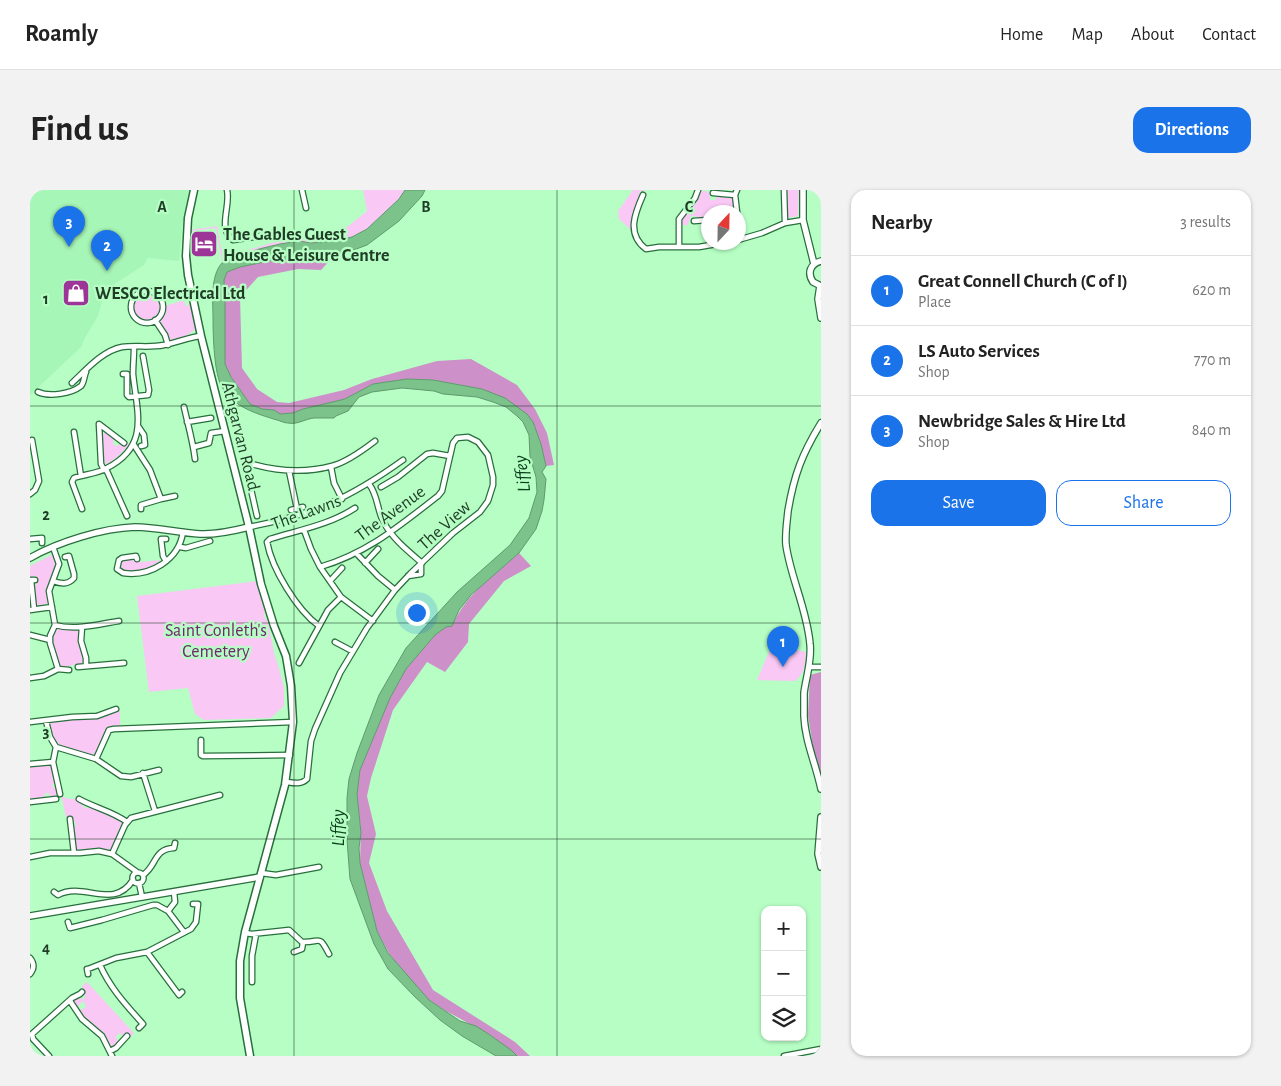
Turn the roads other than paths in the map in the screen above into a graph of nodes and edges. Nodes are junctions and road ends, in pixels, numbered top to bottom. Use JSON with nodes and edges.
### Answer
{"nodes":[{"id":1,"x":194,"y":190,"type":"edge"},
{"id":2,"x":227,"y":190,"type":"edge"},
{"id":3,"x":302,"y":190,"type":"edge"},
{"id":4,"x":698,"y":190,"type":"edge"},
{"id":5,"x":784,"y":190,"type":"edge"},
{"id":6,"x":803,"y":190,"type":"edge"},
{"id":7,"x":736,"y":192,"type":"edge"},
{"id":8,"x":713,"y":193,"type":"dead end"},
{"id":9,"x":643,"y":195,"type":"dead end"},
{"id":10,"x":737,"y":205,"type":"edge"},
{"id":11,"x":306,"y":208,"type":"dead end"},
{"id":12,"x":701,"y":220,"type":"edge"},
{"id":13,"x":803,"y":220,"type":"junction"},
{"id":14,"x":694,"y":221,"type":"dead end"},
{"id":15,"x":785,"y":223,"type":"junction"},
{"id":16,"x":287,"y":232,"type":"dead end"},
{"id":17,"x":746,"y":238,"type":"edge"},
{"id":18,"x":679,"y":247,"type":"junction"},
{"id":19,"x":701,"y":247,"type":"edge"},
{"id":20,"x":811,"y":248,"type":"junction"},
{"id":21,"x":821,"y":261,"type":"edge"},
{"id":22,"x":814,"y":264,"type":"junction"},
{"id":23,"x":821,"y":286,"type":"edge"},
{"id":24,"x":821,"y":318,"type":"edge"},
{"id":25,"x":155,"y":320,"type":"junction"},
{"id":26,"x":201,"y":336,"type":"junction"},
{"id":27,"x":168,"y":345,"type":"junction"},
{"id":28,"x":134,"y":347,"type":"junction"},
{"id":29,"x":143,"y":356,"type":"dead end"},
{"id":30,"x":86,"y":370,"type":"junction"},
{"id":31,"x":123,"y":374,"type":"dead end"},
{"id":32,"x":72,"y":384,"type":"dead end"},
{"id":33,"x":38,"y":392,"type":"dead end"},
{"id":34,"x":137,"y":396,"type":"junction"},
{"id":35,"x":184,"y":407,"type":"dead end"},
{"id":36,"x":209,"y":420,"type":"dead end"},
{"id":37,"x":187,"y":422,"type":"junction"},
{"id":38,"x":821,"y":423,"type":"edge"},
{"id":39,"x":138,"y":426,"type":"junction"},
{"id":40,"x":225,"y":431,"type":"junction"},
{"id":41,"x":74,"y":432,"type":"dead end"},
{"id":42,"x":32,"y":440,"type":"dead end"},
{"id":43,"x":371,"y":441,"type":"dead end"},
{"id":44,"x":119,"y":442,"type":"dead end"},
{"id":45,"x":134,"y":445,"type":"junction"},
{"id":46,"x":140,"y":446,"type":"dead end"},
{"id":47,"x":194,"y":447,"type":"junction"},
{"id":48,"x":450,"y":456,"type":"junction"},
{"id":49,"x":195,"y":459,"type":"dead end"},
{"id":50,"x":403,"y":460,"type":"dead end"},
{"id":51,"x":331,"y":467,"type":"junction"},
{"id":52,"x":105,"y":470,"type":"junction"},
{"id":53,"x":289,"y":471,"type":"junction"},
{"id":54,"x":80,"y":476,"type":"junction"},
{"id":55,"x":369,"y":484,"type":"junction"},
{"id":56,"x":381,"y":487,"type":"dead end"},
{"id":57,"x":251,"y":490,"type":"junction"},
{"id":58,"x":246,"y":491,"type":"dead end"},
{"id":59,"x":30,"y":494,"type":"edge"},
{"id":60,"x":175,"y":496,"type":"dead end"},
{"id":61,"x":160,"y":498,"type":"junction"},
{"id":62,"x":342,"y":499,"type":"junction"},
{"id":63,"x":303,"y":508,"type":"dead end"},
{"id":64,"x":355,"y":508,"type":"dead end"},
{"id":65,"x":82,"y":509,"type":"dead end"},
{"id":66,"x":141,"y":509,"type":"dead end"},
{"id":67,"x":297,"y":509,"type":"junction"},
{"id":68,"x":291,"y":510,"type":"dead end"},
{"id":69,"x":127,"y":516,"type":"dead end"},
{"id":70,"x":257,"y":516,"type":"dead end"},
{"id":71,"x":249,"y":527,"type":"junction"},
{"id":72,"x":304,"y":530,"type":"junction"},
{"id":73,"x":183,"y":532,"type":"junction"},
{"id":74,"x":390,"y":532,"type":"junction"},
{"id":75,"x":30,"y":539,"type":"edge"},
{"id":76,"x":166,"y":539,"type":"dead end"},
{"id":77,"x":210,"y":542,"type":"dead end"},
{"id":78,"x":42,"y":543,"type":"dead end"},
{"id":79,"x":53,"y":546,"type":"junction"},
{"id":80,"x":180,"y":547,"type":"junction"},
{"id":81,"x":378,"y":550,"type":"dead end"},
{"id":82,"x":357,"y":554,"type":"junction"},
{"id":83,"x":65,"y":557,"type":"dead end"},
{"id":84,"x":30,"y":558,"type":"edge"},
{"id":85,"x":137,"y":559,"type":"dead end"},
{"id":86,"x":166,"y":561,"type":"junction"},
{"id":87,"x":365,"y":563,"type":"junction"},
{"id":88,"x":421,"y":563,"type":"junction"},
{"id":89,"x":320,"y":567,"type":"junction"},
{"id":90,"x":342,"y":568,"type":"dead end"},
{"id":91,"x":35,"y":580,"type":"dead end"},
{"id":92,"x":53,"y":581,"type":"junction"},
{"id":93,"x":330,"y":581,"type":"junction"},
{"id":94,"x":395,"y":590,"type":"junction"},
{"id":95,"x":341,"y":597,"type":"junction"},
{"id":96,"x":52,"y":607,"type":"junction"},
{"id":97,"x":32,"y":610,"type":"edge"},
{"id":98,"x":119,"y":621,"type":"dead end"},
{"id":99,"x":373,"y":621,"type":"junction"},
{"id":100,"x":55,"y":625,"type":"junction"},
{"id":101,"x":319,"y":626,"type":"junction"},
{"id":102,"x":82,"y":627,"type":"junction"},
{"id":103,"x":30,"y":635,"type":"edge"},
{"id":104,"x":50,"y":640,"type":"junction"},
{"id":105,"x":336,"y":642,"type":"dead end"},
{"id":106,"x":352,"y":651,"type":"junction"},
{"id":107,"x":124,"y":663,"type":"dead end"},
{"id":108,"x":299,"y":663,"type":"dead end"},
{"id":109,"x":86,"y":666,"type":"junction"},
{"id":110,"x":78,"y":667,"type":"dead end"},
{"id":111,"x":809,"y":667,"type":"junction"},
{"id":112,"x":821,"y":667,"type":"edge"},
{"id":113,"x":58,"y":669,"type":"junction"},
{"id":114,"x":69,"y":670,"type":"dead end"},
{"id":115,"x":30,"y":678,"type":"edge"},
{"id":116,"x":116,"y":709,"type":"dead end"},
{"id":117,"x":96,"y":710,"type":"dead end"},
{"id":118,"x":97,"y":716,"type":"junction"},
{"id":119,"x":46,"y":721,"type":"junction"},
{"id":120,"x":30,"y":722,"type":"edge"},
{"id":121,"x":292,"y":722,"type":"junction"},
{"id":122,"x":201,"y":740,"type":"dead end"},
{"id":123,"x":56,"y":747,"type":"junction"},
{"id":124,"x":290,"y":755,"type":"junction"},
{"id":125,"x":96,"y":759,"type":"junction"},
{"id":126,"x":53,"y":762,"type":"junction"},
{"id":127,"x":30,"y":764,"type":"edge"},
{"id":128,"x":158,"y":770,"type":"dead end"},
{"id":129,"x":144,"y":773,"type":"junction"},
{"id":130,"x":286,"y":782,"type":"junction"},
{"id":131,"x":821,"y":789,"type":"edge"},
{"id":132,"x":48,"y":793,"type":"dead end"},
{"id":133,"x":60,"y":794,"type":"dead end"},
{"id":134,"x":220,"y":796,"type":"dead end"},
{"id":135,"x":49,"y":799,"type":"junction"},
{"id":136,"x":56,"y":799,"type":"dead end"},
{"id":137,"x":79,"y":799,"type":"dead end"},
{"id":138,"x":30,"y":802,"type":"edge"},
{"id":139,"x":155,"y":811,"type":"junction"},
{"id":140,"x":821,"y":816,"type":"edge"},
{"id":141,"x":71,"y":822,"type":"dead end"},
{"id":142,"x":127,"y":822,"type":"junction"},
{"id":143,"x":175,"y":848,"type":"dead end"},
{"id":144,"x":74,"y":853,"type":"junction"},
{"id":145,"x":112,"y":854,"type":"junction"},
{"id":146,"x":30,"y":857,"type":"edge"},
{"id":147,"x":821,"y":866,"type":"edge"},
{"id":148,"x":319,"y":867,"type":"dead end"},
{"id":149,"x":137,"y":872,"type":"junction"},
{"id":150,"x":144,"y":875,"type":"junction"},
{"id":151,"x":261,"y":875,"type":"junction"},
{"id":152,"x":133,"y":880,"type":"junction"},
{"id":153,"x":139,"y":883,"type":"junction"},
{"id":154,"x":174,"y":892,"type":"junction"},
{"id":155,"x":142,"y":897,"type":"junction"},
{"id":156,"x":57,"y":900,"type":"dead end"},
{"id":157,"x":193,"y":904,"type":"dead end"},
{"id":158,"x":168,"y":911,"type":"junction"},
{"id":159,"x":30,"y":916,"type":"edge"},
{"id":160,"x":68,"y":922,"type":"dead end"},
{"id":161,"x":184,"y":932,"type":"junction"},
{"id":162,"x":245,"y":933,"type":"junction"},
{"id":163,"x":256,"y":934,"type":"junction"},
{"id":164,"x":304,"y":942,"type":"junction"},
{"id":165,"x":147,"y":952,"type":"junction"},
{"id":166,"x":294,"y":952,"type":"dead end"},
{"id":167,"x":329,"y":954,"type":"dead end"},
{"id":168,"x":30,"y":958,"type":"edge"},
{"id":169,"x":100,"y":965,"type":"junction"},
{"id":170,"x":30,"y":974,"type":"edge"},
{"id":171,"x":88,"y":974,"type":"dead end"},
{"id":172,"x":252,"y":982,"type":"dead end"},
{"id":173,"x":182,"y":992,"type":"dead end"},
{"id":174,"x":82,"y":994,"type":"dead end"},
{"id":175,"x":70,"y":1001,"type":"junction"},
{"id":176,"x":139,"y":1028,"type":"dead end"},
{"id":177,"x":119,"y":1036,"type":"dead end"},
{"id":178,"x":821,"y":1049,"type":"edge"},
{"id":179,"x":111,"y":1054,"type":"edge"},
{"id":180,"x":49,"y":1056,"type":"edge"},
{"id":181,"x":250,"y":1056,"type":"edge"},
{"id":182,"x":784,"y":1056,"type":"edge"}],
"edges":[{"from":1,"to":26,"type":"main road","name":"Athgarvan Road"},
{"from":2,"to":16,"type":"street"},
{"from":3,"to":11,"type":"street"},
{"from":4,"to":18,"type":"street"},
{"from":5,"to":15,"type":"street"},
{"from":6,"to":13,"type":"street"},
{"from":7,"to":8,"type":"street"},
{"from":7,"to":10,"type":"street"},
{"from":9,"to":18,"type":"street"},
{"from":12,"to":14,"type":"street"},
{"from":13,"to":15,"type":"street"},
{"from":13,"to":20,"type":"street"},
{"from":15,"to":17,"type":"street"},
{"from":18,"to":19,"type":"street"},
{"from":20,"to":21,"type":"street"},
{"from":20,"to":22,"type":"street"},
{"from":21,"to":22,"type":"street"},
{"from":22,"to":23,"type":"street"},
{"from":23,"to":24,"type":"street"},
{"from":25,"to":25,"type":"street"},
{"from":25,"to":27,"type":"street"},
{"from":26,"to":27,"type":"street"},
{"from":26,"to":40,"type":"main road","name":"Athgarvan Road"},
{"from":27,"to":28,"type":"street"},
{"from":28,"to":30,"type":"street"},
{"from":28,"to":34,"type":"street"},
{"from":29,"to":34,"type":"street"},
{"from":30,"to":32,"type":"street"},
{"from":30,"to":33,"type":"street"},
{"from":31,"to":34,"type":"street"},
{"from":34,"to":39,"type":"street"},
{"from":35,"to":37,"type":"street"},
{"from":36,"to":37,"type":"street"},
{"from":37,"to":47,"type":"street"},
{"from":38,"to":111,"type":"street"},
{"from":39,"to":45,"type":"street"},
{"from":39,"to":46,"type":"street"},
{"from":40,"to":47,"type":"street"},
{"from":40,"to":71,"type":"main road","name":"Athgarvan Road"},
{"from":41,"to":54,"type":"street"},
{"from":42,"to":59,"type":"street"},
{"from":43,"to":51,"type":"street"},
{"from":44,"to":52,"type":"street"},
{"from":45,"to":52,"type":"street"},
{"from":45,"to":61,"type":"street"},
{"from":47,"to":49,"type":"street"},
{"from":48,"to":56,"type":"street"},
{"from":48,"to":74,"type":"street","name":"The Avenue"},
{"from":48,"to":88,"type":"street","name":"The View"},
{"from":50,"to":55,"type":"street"},
{"from":51,"to":53,"type":"street"},
{"from":51,"to":62,"type":"street"},
{"from":52,"to":54,"type":"street"},
{"from":52,"to":69,"type":"street"},
{"from":53,"to":57,"type":"street"},
{"from":53,"to":67,"type":"street"},
{"from":54,"to":65,"type":"street"},
{"from":55,"to":62,"type":"street"},
{"from":55,"to":74,"type":"street"},
{"from":57,"to":58,"type":"street"},
{"from":57,"to":70,"type":"street"},
{"from":60,"to":61,"type":"street"},
{"from":61,"to":66,"type":"street"},
{"from":62,"to":71,"type":"street"},
{"from":63,"to":67,"type":"street"},
{"from":64,"to":72,"type":"street","name":"The Lawns"},
{"from":67,"to":68,"type":"street"},
{"from":71,"to":73,"type":"street"},
{"from":71,"to":121,"type":"main road","name":"Athgarvan Road"},
{"from":72,"to":89,"type":"street"},
{"from":72,"to":101,"type":"street","name":"The Lawns"},
{"from":73,"to":79,"type":"street"},
{"from":73,"to":80,"type":"street"},
{"from":74,"to":82,"type":"street","name":"The Avenue"},
{"from":74,"to":88,"type":"street"},
{"from":75,"to":78,"type":"street"},
{"from":76,"to":86,"type":"street"},
{"from":77,"to":80,"type":"street"},
{"from":79,"to":84,"type":"street"},
{"from":79,"to":92,"type":"street"},
{"from":80,"to":86,"type":"street"},
{"from":81,"to":87,"type":"street"},
{"from":82,"to":87,"type":"street"},
{"from":82,"to":89,"type":"street","name":"The Avenue"},
{"from":83,"to":92,"type":"street"},
{"from":85,"to":86,"type":"street"},
{"from":87,"to":94,"type":"street"},
{"from":88,"to":94,"type":"street","name":"The View"},
{"from":89,"to":93,"type":"street"},
{"from":90,"to":93,"type":"street"},
{"from":91,"to":97,"type":"street"},
{"from":92,"to":96,"type":"street"},
{"from":93,"to":95,"type":"street"},
{"from":94,"to":99,"type":"street","name":"The View"},
{"from":95,"to":99,"type":"street"},
{"from":95,"to":101,"type":"street"},
{"from":96,"to":97,"type":"street"},
{"from":96,"to":100,"type":"street"},
{"from":98,"to":102,"type":"street"},
{"from":99,"to":106,"type":"street","name":"The View"},
{"from":100,"to":102,"type":"street"},
{"from":100,"to":104,"type":"street"},
{"from":101,"to":108,"type":"street"},
{"from":102,"to":109,"type":"street"},
{"from":103,"to":104,"type":"street"},
{"from":104,"to":113,"type":"street"},
{"from":105,"to":106,"type":"street"},
{"from":106,"to":130,"type":"street","name":"The View"},
{"from":107,"to":109,"type":"street"},
{"from":109,"to":110,"type":"street"},
{"from":111,"to":112,"type":"street"},
{"from":111,"to":131,"type":"street"},
{"from":113,"to":114,"type":"street"},
{"from":113,"to":115,"type":"street"},
{"from":116,"to":118,"type":"street"},
{"from":117,"to":118,"type":"street"},
{"from":118,"to":119,"type":"street"},
{"from":119,"to":120,"type":"street"},
{"from":119,"to":123,"type":"street"},
{"from":121,"to":124,"type":"main road","name":"Athgarvan Road"},
{"from":121,"to":125,"type":"street"},
{"from":122,"to":124,"type":"street"},
{"from":123,"to":125,"type":"street"},
{"from":123,"to":126,"type":"street"},
{"from":124,"to":130,"type":"main road","name":"Athgarvan Road"},
{"from":125,"to":129,"type":"street"},
{"from":126,"to":127,"type":"street"},
{"from":126,"to":133,"type":"street"},
{"from":128,"to":129,"type":"street"},
{"from":129,"to":139,"type":"street"},
{"from":130,"to":151,"type":"main road","name":"Athgarvan Road"},
{"from":132,"to":135,"type":"street"},
{"from":134,"to":139,"type":"street"},
{"from":135,"to":136,"type":"street"},
{"from":135,"to":138,"type":"street"},
{"from":137,"to":142,"type":"street"},
{"from":139,"to":142,"type":"street"},
{"from":140,"to":147,"type":"street"},
{"from":141,"to":144,"type":"street"},
{"from":142,"to":145,"type":"street"},
{"from":143,"to":150,"type":"street"},
{"from":144,"to":145,"type":"street"},
{"from":144,"to":146,"type":"street"},
{"from":145,"to":149,"type":"street"},
{"from":148,"to":151,"type":"street"},
{"from":149,"to":150,"type":"street"},
{"from":149,"to":152,"type":"street"},
{"from":150,"to":153,"type":"street"},
{"from":151,"to":154,"type":"street"},
{"from":151,"to":162,"type":"main road","name":"Athgarvan Road"},
{"from":152,"to":153,"type":"street"},
{"from":152,"to":156,"type":"street"},
{"from":153,"to":155,"type":"street"},
{"from":154,"to":155,"type":"street"},
{"from":154,"to":158,"type":"street"},
{"from":155,"to":159,"type":"street"},
{"from":157,"to":161,"type":"street"},
{"from":158,"to":160,"type":"street"},
{"from":158,"to":161,"type":"street"},
{"from":161,"to":165,"type":"street"},
{"from":162,"to":163,"type":"street"},
{"from":162,"to":181,"type":"main road","name":"Athgarvan Road"},
{"from":163,"to":164,"type":"street"},
{"from":163,"to":172,"type":"street"},
{"from":164,"to":166,"type":"street"},
{"from":164,"to":167,"type":"street"},
{"from":165,"to":169,"type":"street"},
{"from":165,"to":173,"type":"street"},
{"from":168,"to":170,"type":"street"},
{"from":169,"to":171,"type":"street"},
{"from":169,"to":176,"type":"street"},
{"from":174,"to":175,"type":"street"},
{"from":175,"to":179,"type":"street"},
{"from":175,"to":180,"type":"street"},
{"from":177,"to":179,"type":"street"},
{"from":178,"to":182,"type":"street"}]}
